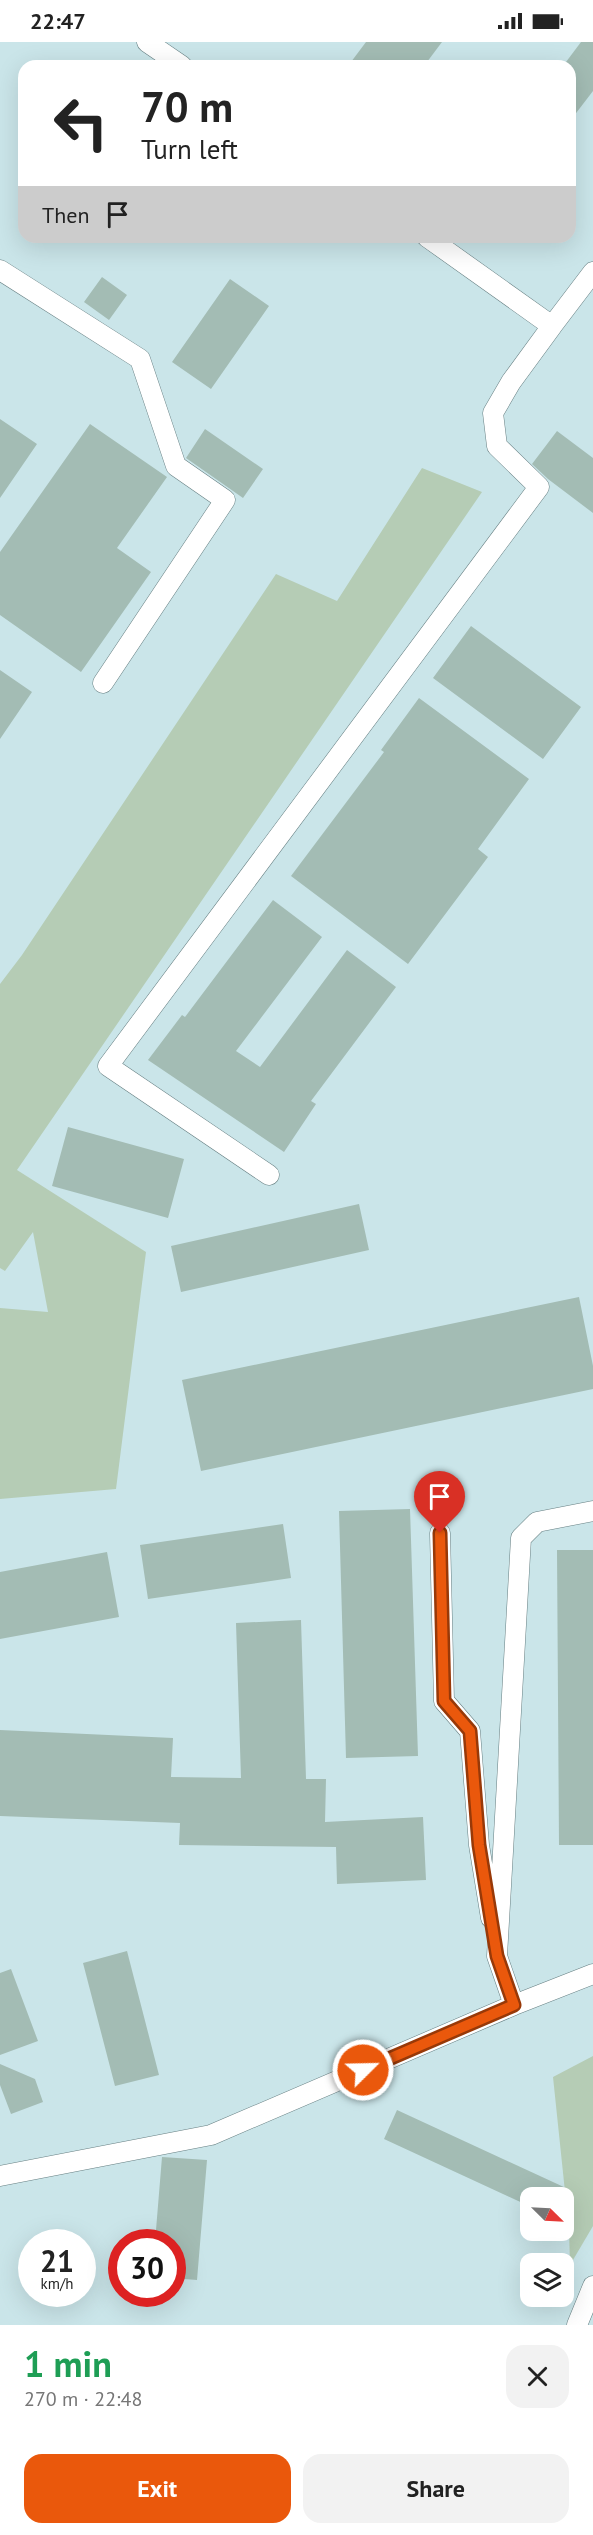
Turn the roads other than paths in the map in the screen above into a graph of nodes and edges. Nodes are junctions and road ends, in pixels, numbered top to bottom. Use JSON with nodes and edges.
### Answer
{"nodes":[{"id":1,"x":147,"y":42,"type":"edge"},
{"id":2,"x":173,"y":60,"type":"edge"},
{"id":3,"x":435,"y":243,"type":"edge"},
{"id":4,"x":0,"y":270,"type":"edge"},
{"id":5,"x":593,"y":272,"type":"edge"},
{"id":6,"x":552,"y":326,"type":"junction"},
{"id":7,"x":103,"y":683,"type":"dead end"},
{"id":8,"x":269,"y":1175,"type":"dead end"},
{"id":9,"x":593,"y":1511,"type":"edge"},
{"id":10,"x":440,"y":1533,"type":"dead end"},
{"id":11,"x":497,"y":1956,"type":"junction"},
{"id":12,"x":593,"y":1974,"type":"edge"},
{"id":13,"x":514,"y":2005,"type":"junction"},
{"id":14,"x":0,"y":2176,"type":"edge"},
{"id":15,"x":593,"y":2286,"type":"edge"},
{"id":16,"x":577,"y":2325,"type":"edge"}],
"edges":[{"from":1,"to":2,"type":"street"},
{"from":3,"to":6,"type":"street"},
{"from":4,"to":7,"type":"street"},
{"from":5,"to":6,"type":"street"},
{"from":6,"to":8,"type":"street"},
{"from":9,"to":11,"type":"street"},
{"from":10,"to":11,"type":"street"},
{"from":11,"to":13,"type":"street"},
{"from":12,"to":13,"type":"street"},
{"from":13,"to":14,"type":"street"},
{"from":15,"to":16,"type":"street"}]}
